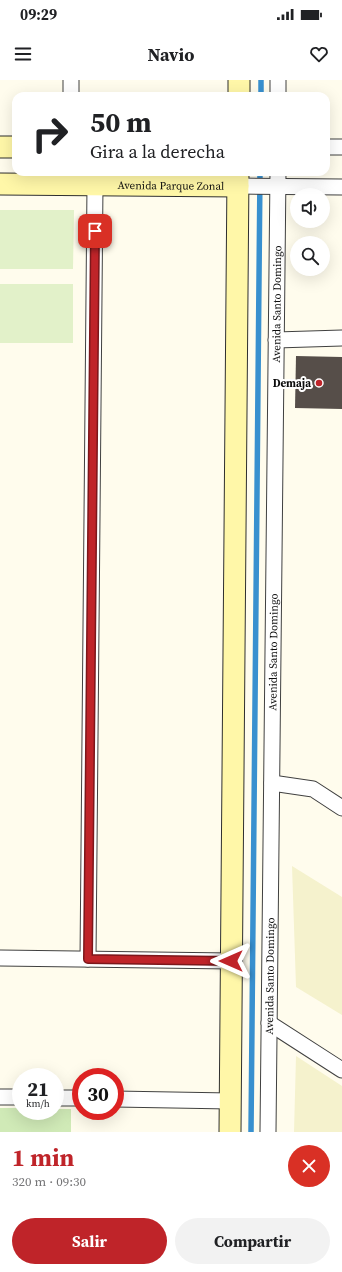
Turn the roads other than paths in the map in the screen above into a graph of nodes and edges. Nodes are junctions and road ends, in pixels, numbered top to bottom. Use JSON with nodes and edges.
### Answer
{"nodes":[{"id":1,"x":71,"y":80,"type":"edge"},
{"id":2,"x":239,"y":80,"type":"edge"},
{"id":3,"x":278,"y":80,"type":"edge"},
{"id":4,"x":71,"y":92,"type":"edge"},
{"id":5,"x":239,"y":92,"type":"edge"},
{"id":6,"x":278,"y":92,"type":"edge"},
{"id":7,"x":0,"y":147,"type":"edge"},
{"id":8,"x":12,"y":147,"type":"edge"},
{"id":9,"x":330,"y":147,"type":"edge"},
{"id":10,"x":342,"y":148,"type":"edge"},
{"id":11,"x":238,"y":179,"type":"edge"},
{"id":12,"x":277,"y":179,"type":"edge"},
{"id":13,"x":0,"y":184,"type":"edge"},
{"id":14,"x":95,"y":185,"type":"junction"},
{"id":15,"x":342,"y":187,"type":"edge"},
{"id":16,"x":342,"y":338,"type":"edge"},
{"id":17,"x":276,"y":340,"type":"junction"},
{"id":18,"x":272,"y":783,"type":"junction"},
{"id":19,"x":342,"y":808,"type":"edge"},
{"id":20,"x":0,"y":958,"type":"edge"},
{"id":21,"x":88,"y":959,"type":"junction"},
{"id":22,"x":231,"y":961,"type":"junction"},
{"id":23,"x":269,"y":1023,"type":"junction"},
{"id":24,"x":342,"y":1070,"type":"edge"},
{"id":25,"x":0,"y":1097,"type":"edge"},
{"id":26,"x":12,"y":1097,"type":"edge"},
{"id":27,"x":124,"y":1099,"type":"edge"},
{"id":28,"x":230,"y":1101,"type":"junction"},
{"id":29,"x":230,"y":1132,"type":"edge"},
{"id":30,"x":268,"y":1132,"type":"edge"}],
"edges":[{"from":1,"to":4,"type":"street"},
{"from":2,"to":5,"type":"main road"},
{"from":3,"to":6,"type":"street"},
{"from":7,"to":8,"type":"main road"},
{"from":9,"to":10,"type":"street"},
{"from":11,"to":12,"type":"street","name":"Avenida Parque Zonal"},
{"from":11,"to":14,"type":"main road","name":"Avenida Parque Zonal"},
{"from":11,"to":22,"type":"main road"},
{"from":12,"to":15,"type":"street","name":"Avenida Parque Zonal"},
{"from":12,"to":17,"type":"street","name":"Avenida Santo Domingo"},
{"from":13,"to":14,"type":"main road","name":"Avenida Parque Zonal"},
{"from":14,"to":21,"type":"street"},
{"from":16,"to":17,"type":"street"},
{"from":17,"to":18,"type":"street","name":"Avenida Santo Domingo"},
{"from":18,"to":19,"type":"street"},
{"from":18,"to":23,"type":"street","name":"Avenida Santo Domingo"},
{"from":20,"to":21,"type":"street"},
{"from":21,"to":22,"type":"street"},
{"from":22,"to":28,"type":"main road"},
{"from":23,"to":24,"type":"street"},
{"from":23,"to":30,"type":"street","name":"Avenida Santo Domingo"},
{"from":25,"to":26,"type":"street"},
{"from":27,"to":28,"type":"street"},
{"from":28,"to":29,"type":"main road"}]}
